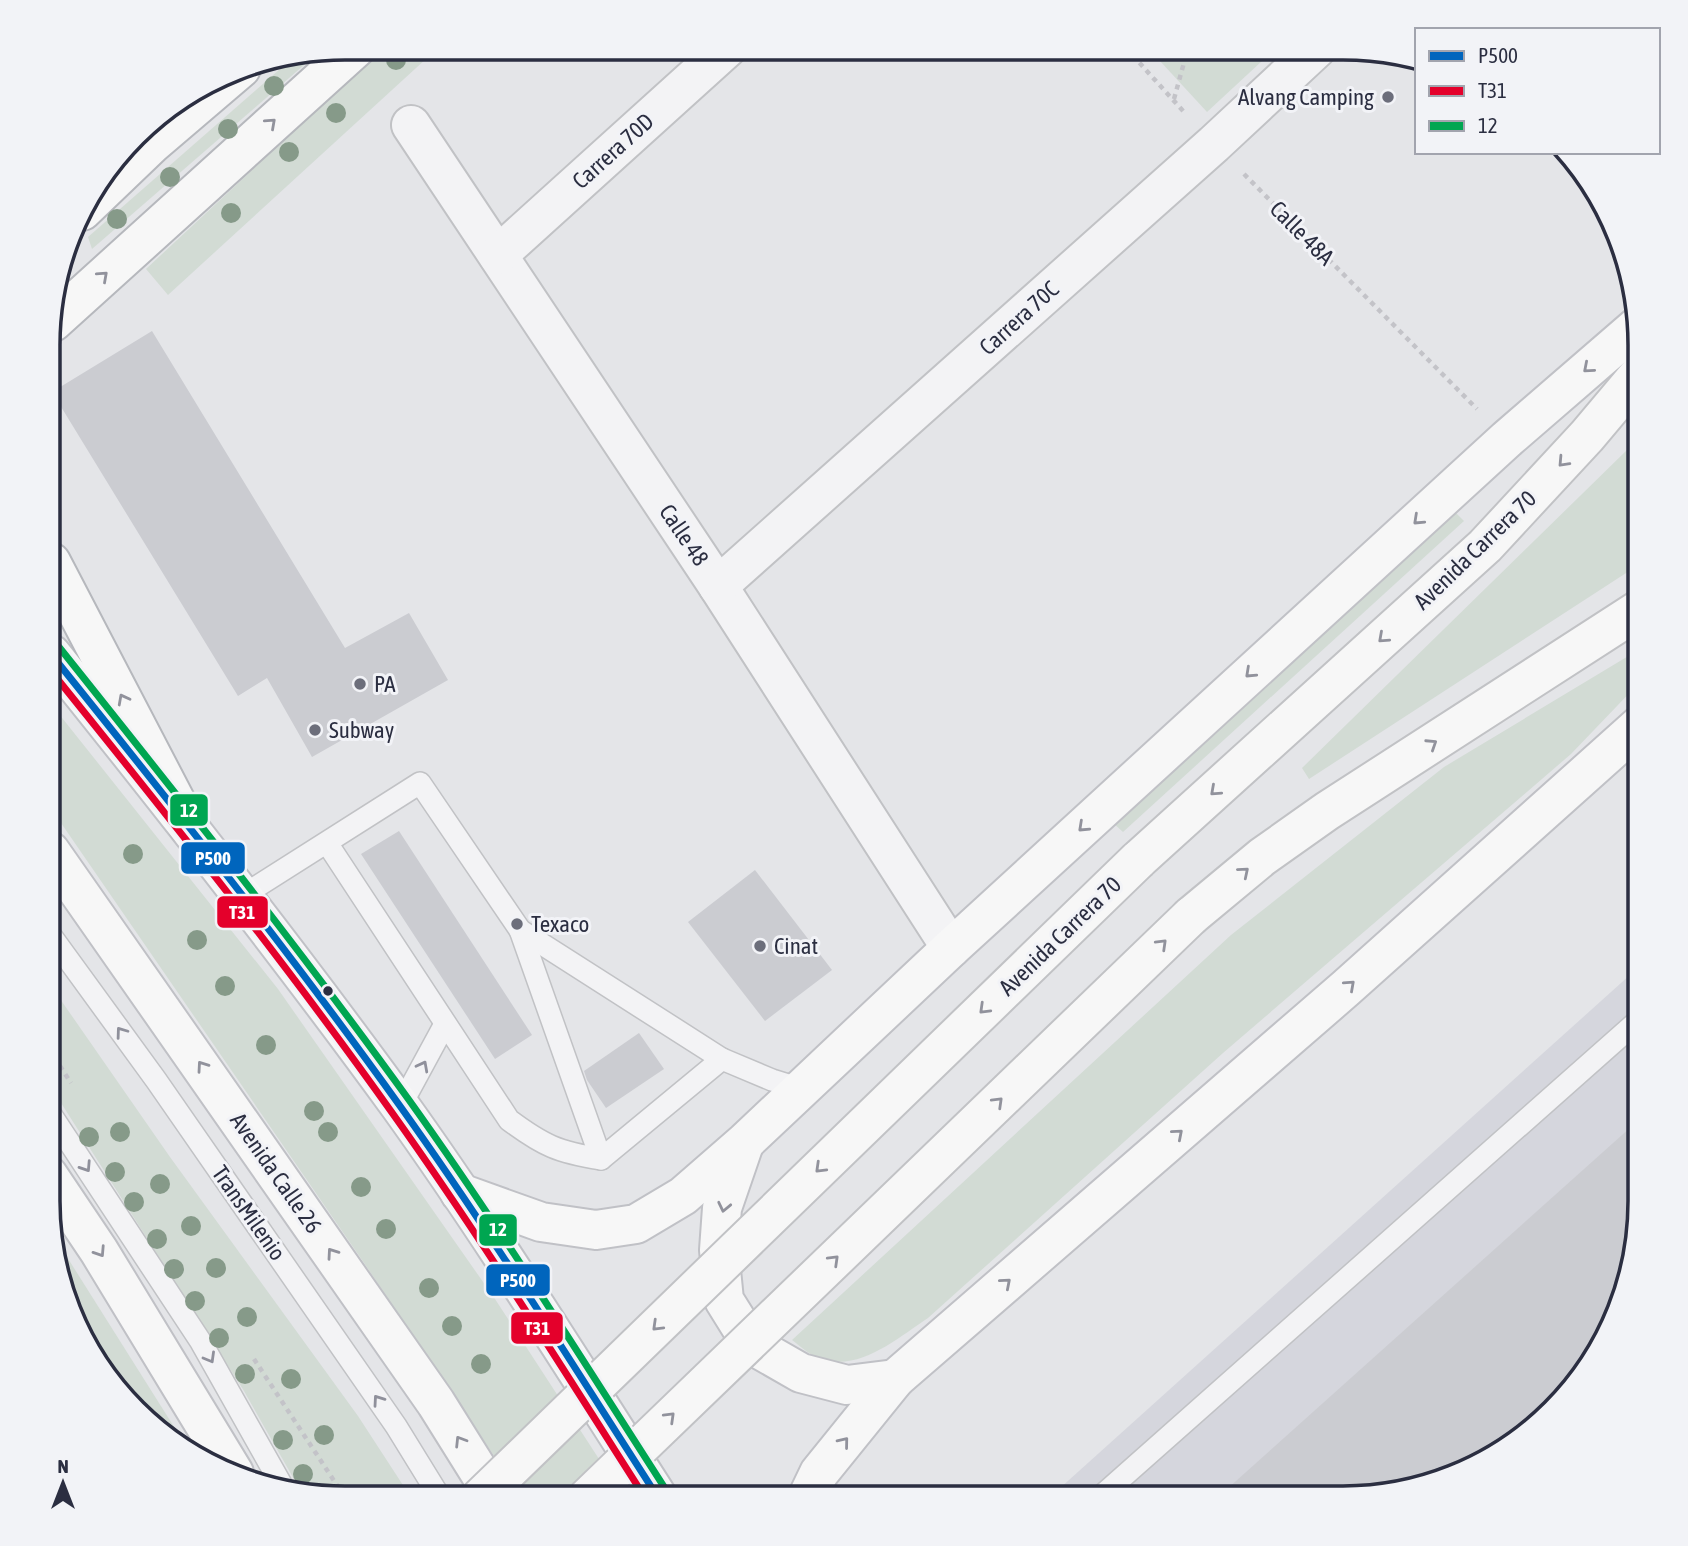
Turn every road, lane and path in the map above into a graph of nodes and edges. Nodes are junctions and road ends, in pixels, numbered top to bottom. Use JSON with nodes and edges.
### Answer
{"nodes":[{"id":1,"x":343,"y":60,"type":"edge"},
{"id":2,"x":713,"y":60,"type":"edge"},
{"id":3,"x":1137,"y":60,"type":"edge"},
{"id":4,"x":1185,"y":60,"type":"edge"},
{"id":5,"x":1304,"y":60,"type":"edge"},
{"id":6,"x":212,"y":93,"type":"edge"},
{"id":7,"x":1174,"y":100,"type":"junction"},
{"id":8,"x":411,"y":125,"type":"dead end"},
{"id":9,"x":1214,"y":144,"type":"junction"},
{"id":10,"x":108,"y":186,"type":"edge"},
{"id":11,"x":498,"y":256,"type":"junction"},
{"id":12,"x":61,"y":316,"type":"edge"},
{"id":13,"x":1628,"y":334,"type":"edge"},
{"id":14,"x":1628,"y":387,"type":"edge"},
{"id":15,"x":1482,"y":414,"type":"dead end"},
{"id":16,"x":60,"y":579,"type":"edge"},
{"id":17,"x":718,"y":586,"type":"junction"},
{"id":18,"x":1628,"y":617,"type":"edge"},
{"id":19,"x":60,"y":665,"type":"edge"},
{"id":20,"x":1628,"y":736,"type":"edge"},
{"id":21,"x":188,"y":825,"type":"junction"},
{"id":22,"x":327,"y":843,"type":"junction"},
{"id":23,"x":60,"y":865,"type":"edge"},
{"id":24,"x":242,"y":896,"type":"junction"},
{"id":25,"x":520,"y":930,"type":"junction"},
{"id":26,"x":60,"y":948,"type":"edge"},
{"id":27,"x":951,"y":948,"type":"junction"},
{"id":28,"x":445,"y":1024,"type":"junction"},
{"id":29,"x":1628,"y":1029,"type":"edge"},
{"id":30,"x":722,"y":1059,"type":"junction"},
{"id":31,"x":801,"y":1089,"type":"junction"},
{"id":32,"x":400,"y":1107,"type":"junction"},
{"id":33,"x":60,"y":1128,"type":"edge"},
{"id":34,"x":745,"y":1142,"type":"junction"},
{"id":35,"x":601,"y":1159,"type":"junction"},
{"id":36,"x":60,"y":1193,"type":"edge"},
{"id":37,"x":460,"y":1193,"type":"junction"},
{"id":38,"x":895,"y":1379,"type":"junction"},
{"id":39,"x":226,"y":1460,"type":"edge"},
{"id":40,"x":279,"y":1479,"type":"edge"},
{"id":41,"x":432,"y":1486,"type":"edge"},
{"id":42,"x":488,"y":1486,"type":"edge"},
{"id":43,"x":492,"y":1486,"type":"edge"},
{"id":44,"x":599,"y":1486,"type":"edge"},
{"id":45,"x":651,"y":1486,"type":"edge"},
{"id":46,"x":813,"y":1486,"type":"edge"},
{"id":47,"x":1112,"y":1486,"type":"edge"}],
"edges":[{"from":12,"to":1,"type":"main road","one_way":true},
{"from":2,"to":11,"type":"street","name":"Carrera 70D"},
{"from":3,"to":7,"type":"path","name":"Calle 48A"},
{"from":4,"to":7,"type":"path"},
{"from":5,"to":9,"type":"street","name":"Carrera 70C"},
{"from":6,"to":10,"type":"main road"},
{"from":7,"to":9,"type":"path","name":"Calle 48A"},
{"from":8,"to":11,"type":"street","name":"Calle 48"},
{"from":9,"to":15,"type":"path","name":"Calle 48A"},
{"from":9,"to":17,"type":"street","name":"Carrera 70C"},
{"from":11,"to":17,"type":"street","name":"Calle 48"},
{"from":13,"to":27,"type":"main road","one_way":true},
{"from":14,"to":43,"type":"main road","name":"Avenida Carrera 70","one_way":true,"bridge":true},
{"from":21,"to":16,"type":"main road","one_way":true},
{"from":17,"to":27,"type":"street","name":"Calle 48"},
{"from":44,"to":18,"type":"main road","one_way":true,"bridge":true},
{"from":19,"to":21,"type":"main road"},
{"from":38,"to":20,"type":"main road","one_way":true},
{"from":21,"to":24,"type":"main road"},
{"from":22,"to":24,"type":"lane"},
{"from":22,"to":25,"type":"lane"},
{"from":22,"to":28,"type":"lane"},
{"from":42,"to":23,"type":"main road","name":"Avenida Calle 26","one_way":true},
{"from":24,"to":32,"type":"main road"},
{"from":25,"to":30,"type":"lane"},
{"from":25,"to":35,"type":"lane"},
{"from":41,"to":26,"type":"lane","name":"TransMilenio","one_way":true},
{"from":27,"to":31,"type":"main road"},
{"from":32,"to":28,"type":"lane","one_way":true},
{"from":28,"to":35,"type":"lane"},
{"from":29,"to":47,"type":"lane"},
{"from":30,"to":31,"type":"lane"},
{"from":30,"to":35,"type":"lane"},
{"from":31,"to":34,"type":"main road"},
{"from":32,"to":37,"type":"main road"},
{"from":33,"to":40,"type":"lane","one_way":true},
{"from":34,"to":37,"type":"main road"},
{"from":34,"to":38,"type":"main road","one_way":true},
{"from":36,"to":39,"type":"main road","one_way":true},
{"from":37,"to":45,"type":"main road"},
{"from":46,"to":38,"type":"main road","one_way":true}]}
